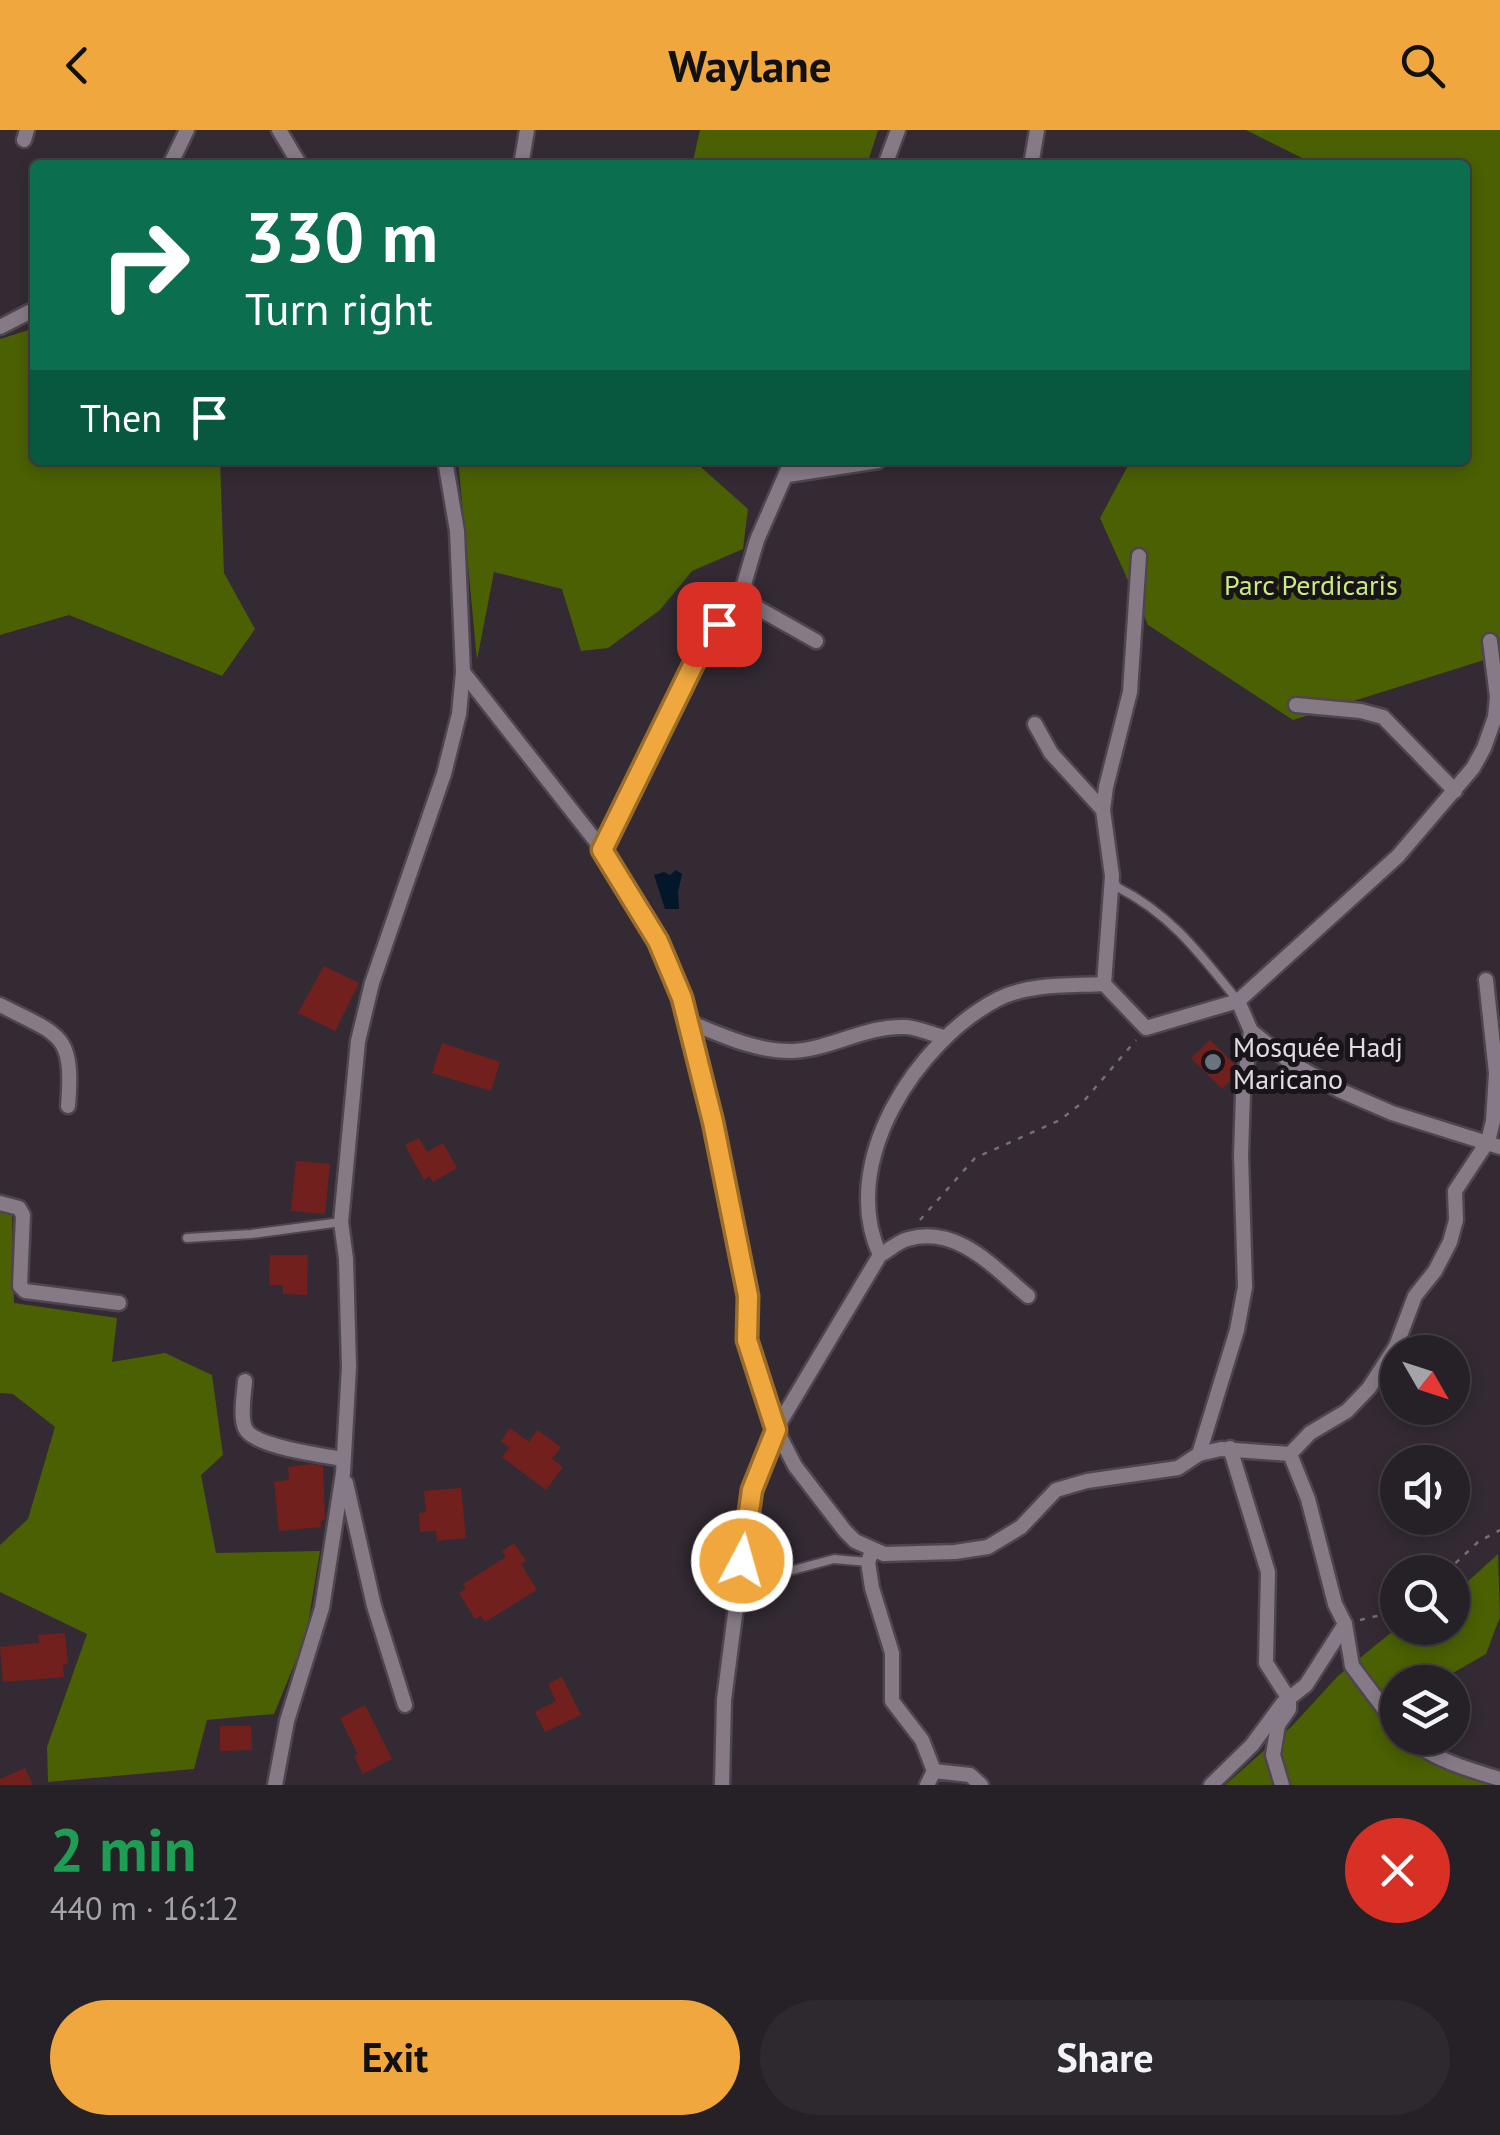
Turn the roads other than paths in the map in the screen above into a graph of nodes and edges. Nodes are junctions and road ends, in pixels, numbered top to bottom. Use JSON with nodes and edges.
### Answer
{"nodes":[{"id":1,"x":187,"y":130,"type":"edge"},
{"id":2,"x":279,"y":130,"type":"edge"},
{"id":3,"x":528,"y":130,"type":"edge"},
{"id":4,"x":898,"y":130,"type":"edge"},
{"id":5,"x":1037,"y":130,"type":"edge"},
{"id":6,"x":172,"y":160,"type":"edge"},
{"id":7,"x":297,"y":160,"type":"edge"},
{"id":8,"x":521,"y":160,"type":"edge"},
{"id":9,"x":888,"y":160,"type":"edge"},
{"id":10,"x":1032,"y":160,"type":"edge"},
{"id":11,"x":30,"y":311,"type":"edge"},
{"id":12,"x":0,"y":326,"type":"edge"},
{"id":13,"x":446,"y":465,"type":"edge"},
{"id":14,"x":823,"y":465,"type":"edge"},
{"id":15,"x":790,"y":468,"type":"edge"},
{"id":16,"x":1140,"y":556,"type":"dead end"},
{"id":17,"x":740,"y":598,"type":"junction"},
{"id":18,"x":816,"y":641,"type":"dead end"},
{"id":19,"x":1490,"y":641,"type":"dead end"},
{"id":20,"x":463,"y":672,"type":"junction"},
{"id":21,"x":1296,"y":704,"type":"dead end"},
{"id":22,"x":1035,"y":724,"type":"dead end"},
{"id":23,"x":1454,"y":791,"type":"junction"},
{"id":24,"x":1103,"y":810,"type":"junction"},
{"id":25,"x":602,"y":850,"type":"junction"},
{"id":26,"x":1112,"y":876,"type":"junction"},
{"id":27,"x":1486,"y":980,"type":"dead end"},
{"id":28,"x":1104,"y":984,"type":"junction"},
{"id":29,"x":1238,"y":1001,"type":"junction"},
{"id":30,"x":0,"y":1005,"type":"edge"},
{"id":31,"x":689,"y":1022,"type":"junction"},
{"id":32,"x":1252,"y":1030,"type":"junction"},
{"id":33,"x":943,"y":1038,"type":"junction"},
{"id":34,"x":68,"y":1106,"type":"dead end"},
{"id":35,"x":1494,"y":1144,"type":"edge"},
{"id":36,"x":0,"y":1203,"type":"edge"},
{"id":37,"x":342,"y":1222,"type":"junction"},
{"id":38,"x":187,"y":1238,"type":"dead end"},
{"id":39,"x":880,"y":1254,"type":"junction"},
{"id":40,"x":1028,"y":1296,"type":"dead end"},
{"id":41,"x":118,"y":1303,"type":"dead end"},
{"id":42,"x":245,"y":1380,"type":"dead end"},
{"id":43,"x":776,"y":1430,"type":"junction"},
{"id":44,"x":1230,"y":1448,"type":"junction"},
{"id":45,"x":1199,"y":1454,"type":"junction"},
{"id":46,"x":1290,"y":1454,"type":"junction"},
{"id":47,"x":342,"y":1466,"type":"junction"},
{"id":48,"x":870,"y":1556,"type":"junction"},
{"id":49,"x":740,"y":1584,"type":"junction"},
{"id":50,"x":1345,"y":1624,"type":"junction"},
{"id":51,"x":1289,"y":1699,"type":"junction"},
{"id":52,"x":1380,"y":1704,"type":"edge"},
{"id":53,"x":405,"y":1705,"type":"dead end"},
{"id":54,"x":1433,"y":1755,"type":"edge"},
{"id":55,"x":931,"y":1778,"type":"edge"},
{"id":56,"x":1500,"y":1780,"type":"edge"},
{"id":57,"x":276,"y":1785,"type":"edge"},
{"id":58,"x":722,"y":1785,"type":"edge"},
{"id":59,"x":981,"y":1785,"type":"edge"},
{"id":60,"x":1211,"y":1785,"type":"edge"},
{"id":61,"x":1282,"y":1785,"type":"edge"}],
"edges":[{"from":1,"to":6,"type":"street"},
{"from":2,"to":7,"type":"street"},
{"from":3,"to":8,"type":"street"},
{"from":4,"to":9,"type":"street"},
{"from":5,"to":10,"type":"street"},
{"from":11,"to":12,"type":"street"},
{"from":13,"to":20,"type":"street"},
{"from":14,"to":15,"type":"street"},
{"from":15,"to":17,"type":"street"},
{"from":16,"to":24,"type":"street"},
{"from":17,"to":18,"type":"street"},
{"from":17,"to":25,"type":"street"},
{"from":19,"to":23,"type":"street"},
{"from":20,"to":25,"type":"street"},
{"from":20,"to":37,"type":"street"},
{"from":21,"to":23,"type":"street"},
{"from":22,"to":24,"type":"street"},
{"from":23,"to":29,"type":"street"},
{"from":24,"to":26,"type":"street"},
{"from":25,"to":31,"type":"street"},
{"from":26,"to":28,"type":"street"},
{"from":26,"to":29,"type":"lane"},
{"from":27,"to":35,"type":"street"},
{"from":28,"to":29,"type":"street"},
{"from":28,"to":33,"type":"street"},
{"from":29,"to":32,"type":"street"},
{"from":30,"to":34,"type":"street"},
{"from":31,"to":33,"type":"street"},
{"from":31,"to":43,"type":"street"},
{"from":32,"to":35,"type":"street"},
{"from":32,"to":45,"type":"street"},
{"from":33,"to":39,"type":"street"},
{"from":35,"to":46,"type":"street"},
{"from":36,"to":41,"type":"street"},
{"from":37,"to":38,"type":"lane"},
{"from":37,"to":47,"type":"street"},
{"from":39,"to":40,"type":"street"},
{"from":39,"to":43,"type":"street"},
{"from":42,"to":47,"type":"street"},
{"from":43,"to":48,"type":"street"},
{"from":43,"to":49,"type":"street"},
{"from":44,"to":45,"type":"street"},
{"from":44,"to":46,"type":"street"},
{"from":44,"to":51,"type":"street"},
{"from":45,"to":48,"type":"street"},
{"from":46,"to":50,"type":"street"},
{"from":47,"to":53,"type":"street"},
{"from":47,"to":57,"type":"street"},
{"from":48,"to":49,"type":"lane"},
{"from":48,"to":55,"type":"street"},
{"from":49,"to":58,"type":"street"},
{"from":50,"to":51,"type":"street"},
{"from":50,"to":52,"type":"street"},
{"from":51,"to":60,"type":"street"},
{"from":51,"to":61,"type":"street"},
{"from":54,"to":56,"type":"street"},
{"from":55,"to":59,"type":"street"}]}
